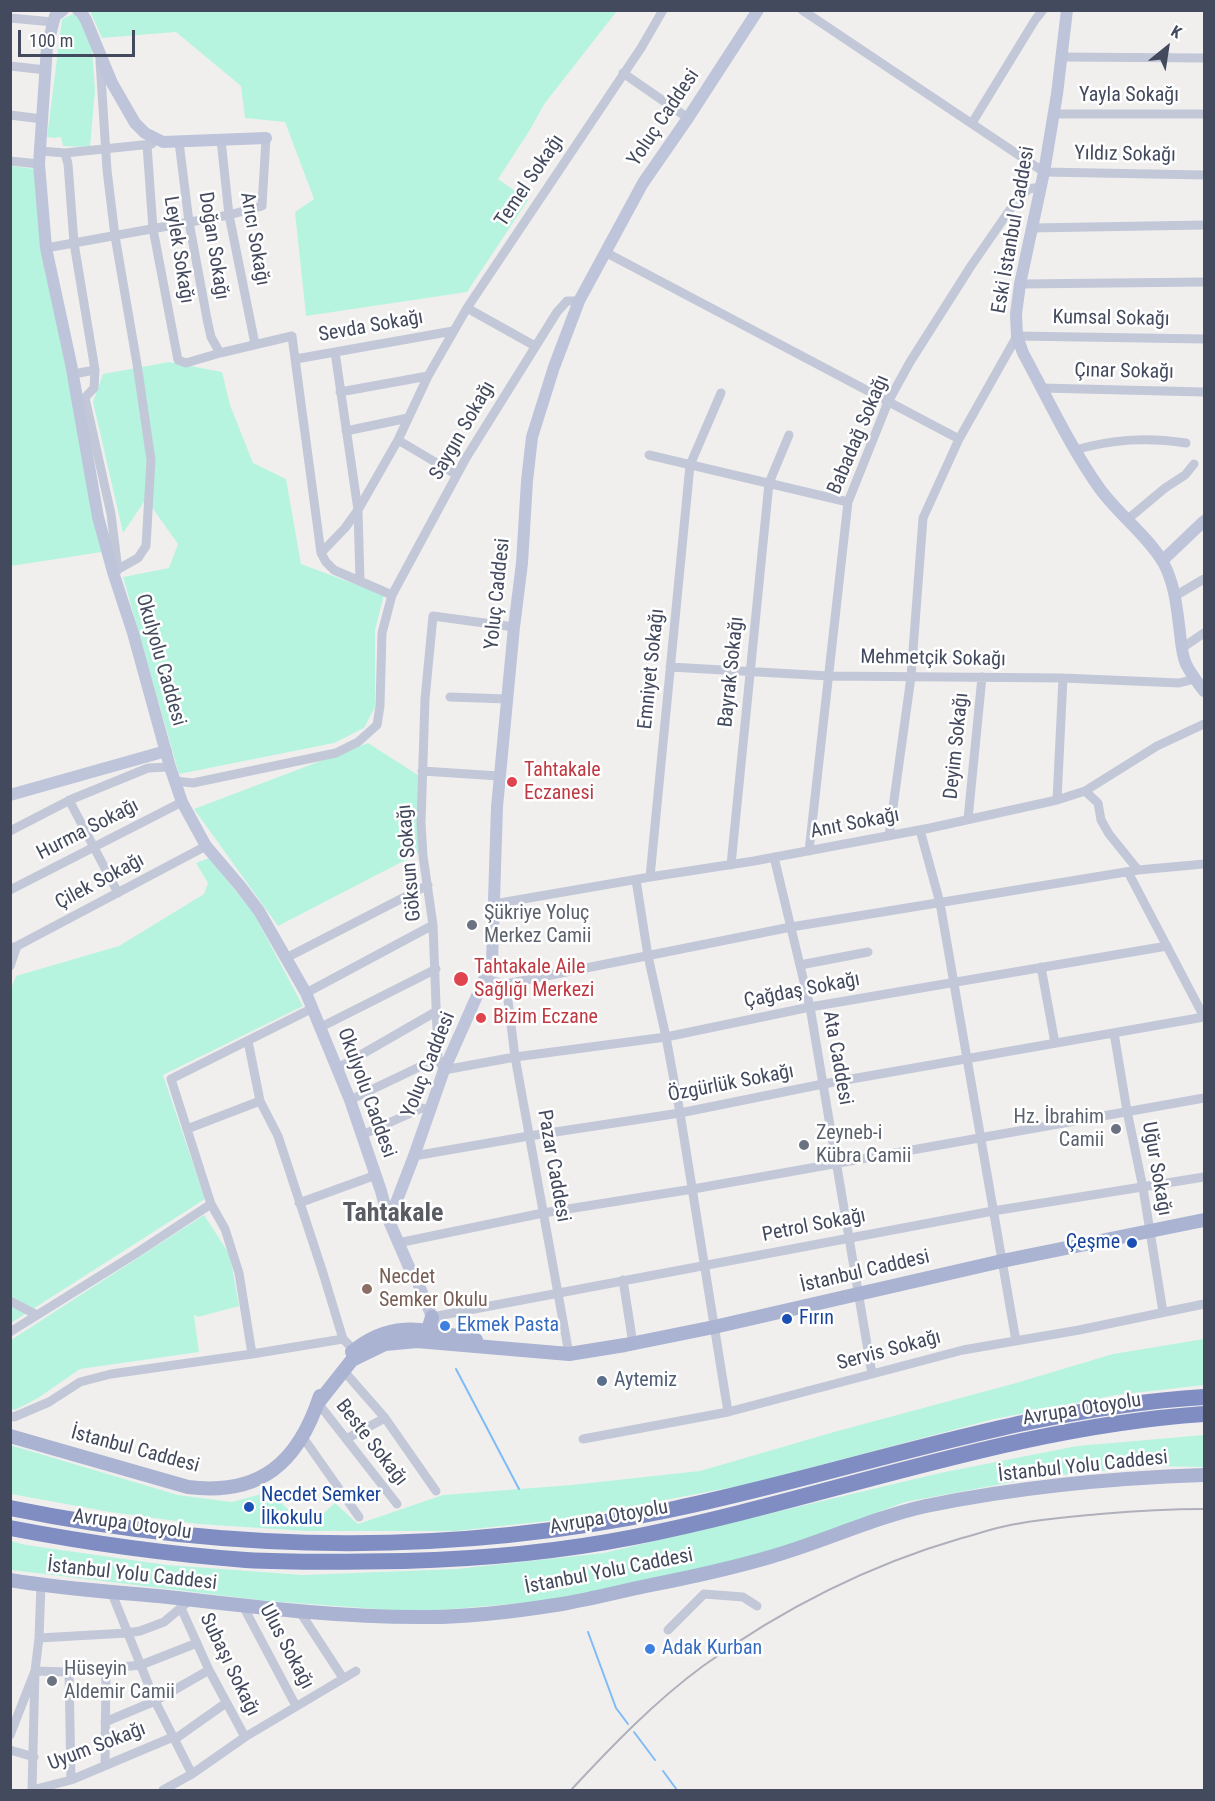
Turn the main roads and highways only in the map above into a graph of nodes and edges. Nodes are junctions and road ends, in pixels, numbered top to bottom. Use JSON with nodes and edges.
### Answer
{"nodes":[{"id":1,"x":1204,"y":1220,"type":"edge"},
{"id":2,"x":433,"y":1326,"type":"junction"},
{"id":3,"x":395,"y":1344,"type":"junction"},
{"id":4,"x":458,"y":1346,"type":"junction"},
{"id":5,"x":534,"y":1351,"type":"junction"},
{"id":6,"x":357,"y":1353,"type":"junction"},
{"id":7,"x":1204,"y":1398,"type":"edge"},
{"id":8,"x":318,"y":1403,"type":"junction"},
{"id":9,"x":1204,"y":1414,"type":"edge"},
{"id":10,"x":10,"y":1436,"type":"edge"},
{"id":11,"x":1204,"y":1475,"type":"edge"},
{"id":12,"x":10,"y":1508,"type":"edge"},
{"id":13,"x":10,"y":1528,"type":"edge"},
{"id":14,"x":11,"y":1582,"type":"edge"}],
"edges":[{"from":1,"to":5,"type":"main road","name":"İstanbul Caddesi"},
{"from":2,"to":3,"type":"main road"},
{"from":2,"to":4,"type":"main road"},
{"from":2,"to":5,"type":"main road","name":"İstanbul Caddesi"},
{"from":2,"to":6,"type":"main road","name":"İstanbul Caddesi"},
{"from":3,"to":4,"type":"main road","name":"İstanbul Caddesi"},
{"from":3,"to":6,"type":"main road","name":"İstanbul Caddesi"},
{"from":4,"to":5,"type":"main road","name":"İstanbul Caddesi"},
{"from":6,"to":8,"type":"main road","name":"İstanbul Caddesi"},
{"from":6,"to":8,"type":"main road","name":"İstanbul Caddesi"},
{"from":7,"to":12,"type":"highway","name":"Avrupa Otoyolu"},
{"from":8,"to":10,"type":"main road","name":"İstanbul Caddesi"},
{"from":9,"to":13,"type":"highway","name":"Avrupa Otoyolu"},
{"from":11,"to":14,"type":"main road","name":"İstanbul Yolu Caddesi"}]}
